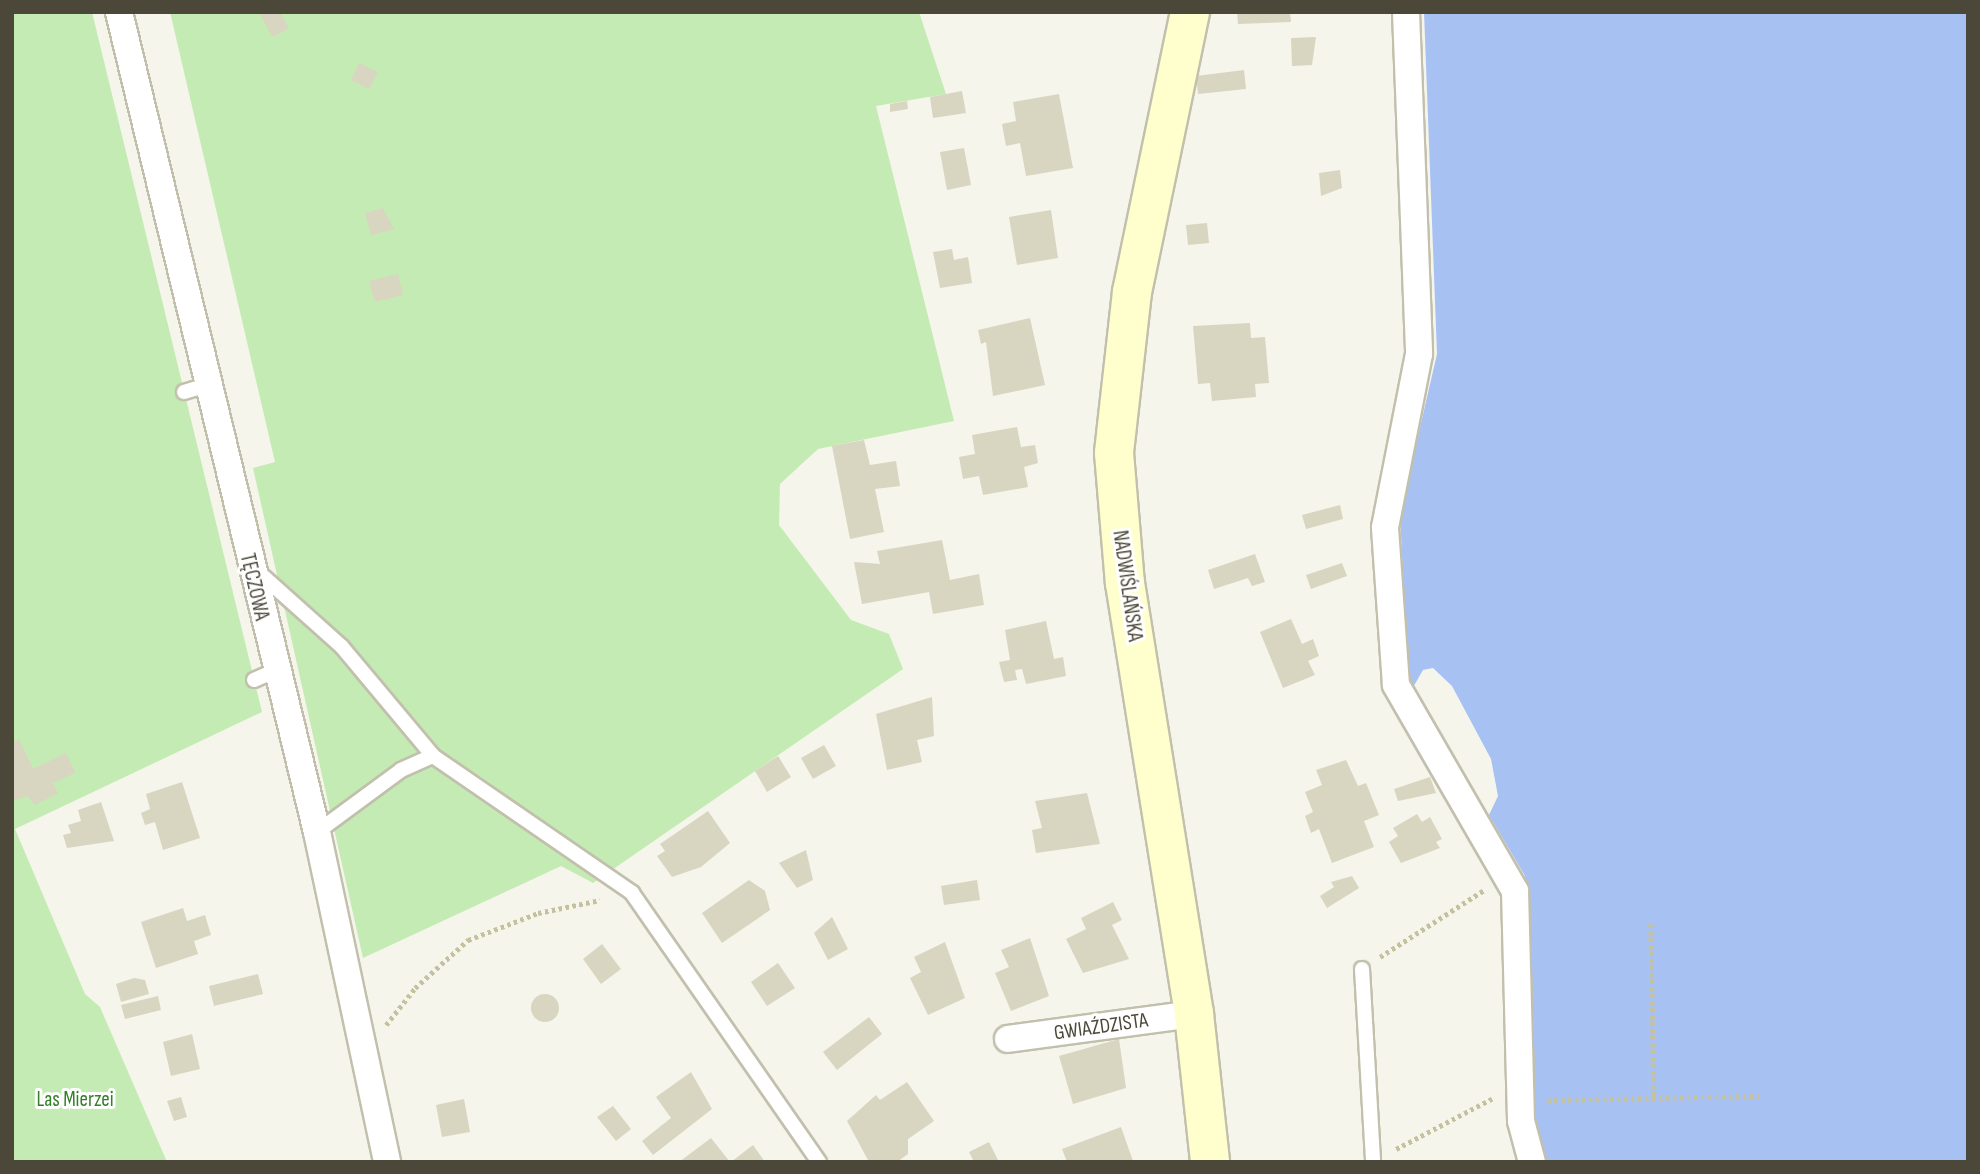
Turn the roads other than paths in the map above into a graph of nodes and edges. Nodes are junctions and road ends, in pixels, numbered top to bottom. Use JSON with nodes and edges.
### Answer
{"nodes":[{"id":1,"x":119,"y":12,"type":"edge"},
{"id":2,"x":1190,"y":12,"type":"edge"},
{"id":3,"x":1406,"y":12,"type":"edge"},
{"id":4,"x":247,"y":562,"type":"junction"},
{"id":5,"x":433,"y":755,"type":"junction"},
{"id":6,"x":317,"y":832,"type":"junction"},
{"id":7,"x":1363,"y":969,"type":"road end"},
{"id":8,"x":1194,"y":1014,"type":"junction"},
{"id":9,"x":1008,"y":1039,"type":"dead end"},
{"id":10,"x":1374,"y":1161,"type":"edge"},
{"id":11,"x":387,"y":1162,"type":"edge"},
{"id":12,"x":819,"y":1162,"type":"edge"},
{"id":13,"x":1210,"y":1162,"type":"edge"},
{"id":14,"x":1532,"y":1162,"type":"edge"}],
"edges":[{"from":1,"to":4,"type":"street","name":"TĘCZOWA"},
{"from":2,"to":8,"type":"street","name":"NADWIŚLAŃSKA"},
{"from":3,"to":14,"type":"street"},
{"from":4,"to":5,"type":"lane"},
{"from":4,"to":6,"type":"street","name":"TĘCZOWA"},
{"from":5,"to":6,"type":"lane"},
{"from":5,"to":12,"type":"lane"},
{"from":6,"to":11,"type":"street","name":"TĘCZOWA"},
{"from":7,"to":10,"type":"lane"},
{"from":8,"to":9,"type":"street","name":"GWIAŹDZISTA"},
{"from":8,"to":13,"type":"street","name":"NADWIŚLAŃSKA"}]}
